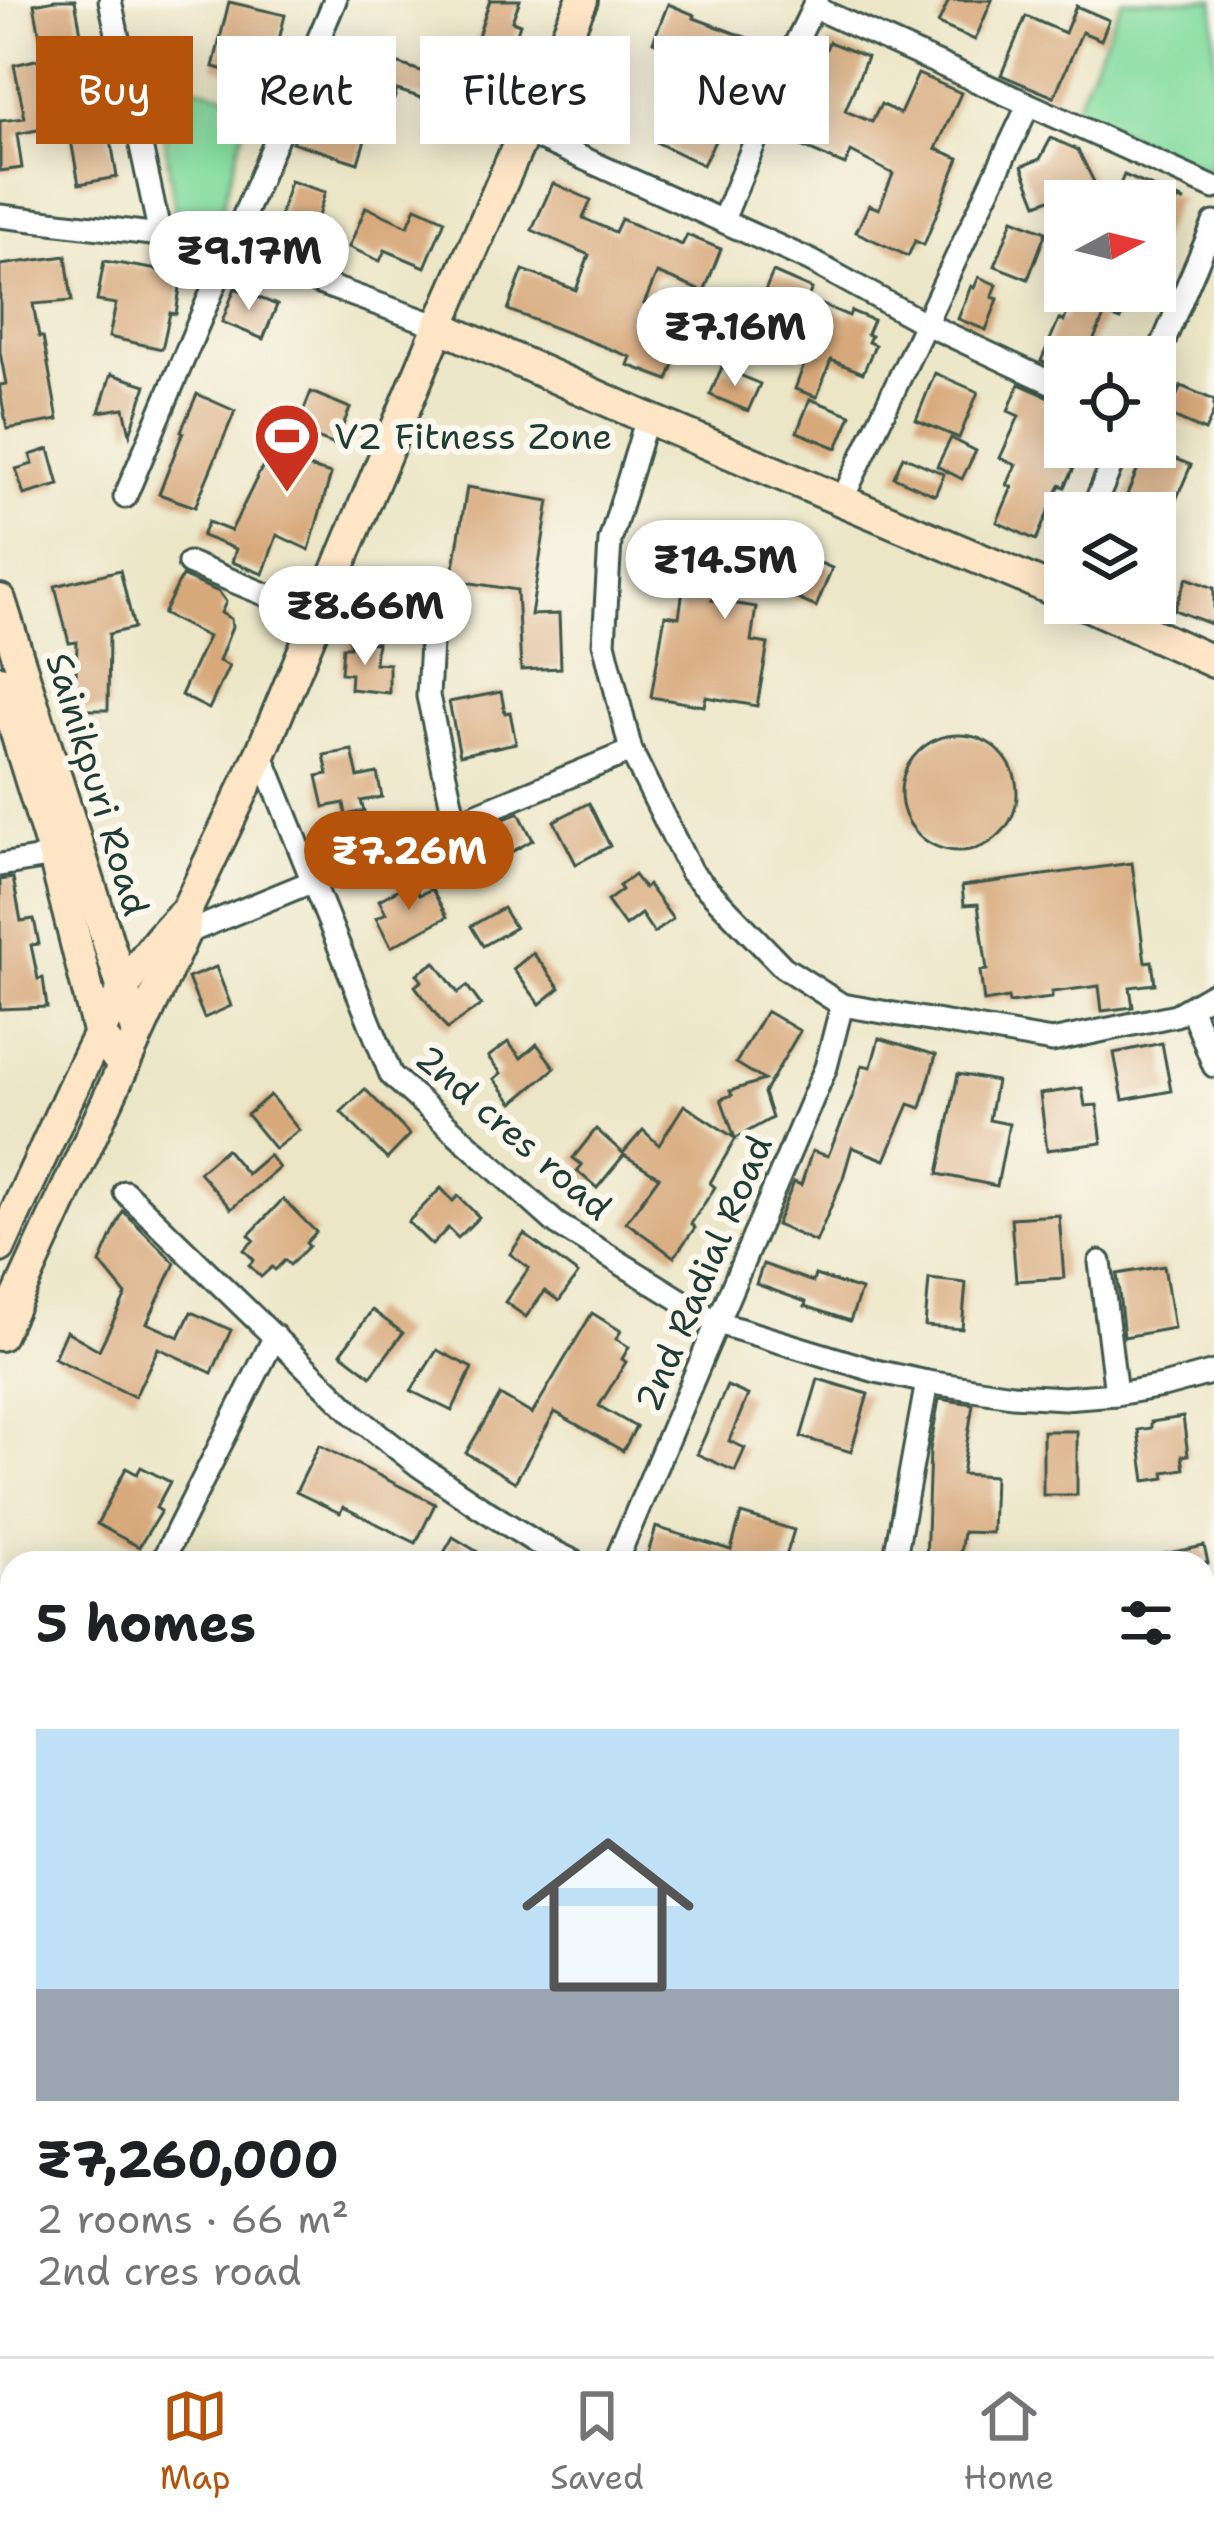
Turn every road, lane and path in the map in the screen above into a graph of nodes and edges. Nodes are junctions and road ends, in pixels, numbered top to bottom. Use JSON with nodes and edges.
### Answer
{"nodes":[{"id":1,"x":110,"y":0,"type":"edge"},
{"id":2,"x":582,"y":0,"type":"edge"},
{"id":3,"x":333,"y":1,"type":"edge"},
{"id":4,"x":815,"y":4,"type":"edge"},
{"id":5,"x":566,"y":36,"type":"edge"},
{"id":6,"x":1028,"y":106,"type":"junction"},
{"id":7,"x":520,"y":144,"type":"edge"},
{"id":8,"x":552,"y":144,"type":"edge"},
{"id":9,"x":1214,"y":188,"type":"edge"},
{"id":10,"x":0,"y":216,"type":"edge"},
{"id":11,"x":723,"y":220,"type":"junction"},
{"id":12,"x":1214,"y":223,"type":"edge"},
{"id":13,"x":160,"y":236,"type":"junction"},
{"id":14,"x":230,"y":251,"type":"junction"},
{"id":15,"x":924,"y":322,"type":"junction"},
{"id":16,"x":440,"y":326,"type":"junction"},
{"id":17,"x":1166,"y":336,"type":"edge"},
{"id":18,"x":1044,"y":379,"type":"edge"},
{"id":19,"x":647,"y":418,"type":"junction"},
{"id":20,"x":125,"y":497,"type":"dead end"},
{"id":21,"x":842,"y":500,"type":"junction"},
{"id":22,"x":190,"y":563,"type":"dead end"},
{"id":23,"x":1044,"y":581,"type":"edge"},
{"id":24,"x":434,"y":590,"type":"dead end"},
{"id":25,"x":0,"y":600,"type":"edge"},
{"id":26,"x":318,"y":616,"type":"junction"},
{"id":27,"x":1136,"y":624,"type":"edge"},
{"id":28,"x":1214,"y":662,"type":"edge"},
{"id":29,"x":3,"y":702,"type":"edge"},
{"id":30,"x":631,"y":752,"type":"junction"},
{"id":31,"x":261,"y":753,"type":"junction"},
{"id":32,"x":455,"y":821,"type":"junction"},
{"id":33,"x":54,"y":856,"type":"junction"},
{"id":34,"x":0,"y":866,"type":"edge"},
{"id":35,"x":312,"y":883,"type":"junction"},
{"id":36,"x":179,"y":925,"type":"junction"},
{"id":37,"x":105,"y":937,"type":"junction"},
{"id":38,"x":122,"y":992,"type":"junction"},
{"id":39,"x":1214,"y":993,"type":"edge"},
{"id":40,"x":842,"y":1005,"type":"junction"},
{"id":41,"x":1191,"y":1008,"type":"junction"},
{"id":42,"x":98,"y":1031,"type":"junction"},
{"id":43,"x":136,"y":1034,"type":"junction"},
{"id":44,"x":123,"y":1066,"type":"junction"},
{"id":45,"x":1214,"y":1066,"type":"edge"},
{"id":46,"x":125,"y":1192,"type":"dead end"},
{"id":47,"x":0,"y":1247,"type":"edge"},
{"id":48,"x":1100,"y":1262,"type":"dead end"},
{"id":49,"x":718,"y":1323,"type":"junction"},
{"id":50,"x":0,"y":1335,"type":"edge"},
{"id":51,"x":275,"y":1336,"type":"junction"},
{"id":52,"x":1214,"y":1372,"type":"edge"},
{"id":53,"x":927,"y":1382,"type":"junction"},
{"id":54,"x":1116,"y":1394,"type":"junction"},
{"id":55,"x":167,"y":1551,"type":"edge"},
{"id":56,"x":552,"y":1551,"type":"edge"},
{"id":57,"x":620,"y":1551,"type":"edge"},
{"id":58,"x":896,"y":1551,"type":"edge"}],
"edges":[{"from":1,"to":13,"type":"street"},
{"from":2,"to":5,"type":"main road"},
{"from":3,"to":14,"type":"street"},
{"from":4,"to":6,"type":"street"},
{"from":4,"to":11,"type":"street"},
{"from":6,"to":9,"type":"street"},
{"from":6,"to":15,"type":"street"},
{"from":7,"to":16,"type":"main road"},
{"from":8,"to":11,"type":"street"},
{"from":10,"to":13,"type":"street"},
{"from":11,"to":15,"type":"street"},
{"from":12,"to":17,"type":"street"},
{"from":13,"to":14,"type":"street"},
{"from":14,"to":16,"type":"street"},
{"from":14,"to":20,"type":"street"},
{"from":15,"to":18,"type":"street"},
{"from":15,"to":21,"type":"street"},
{"from":16,"to":19,"type":"main road"},
{"from":16,"to":26,"type":"main road"},
{"from":19,"to":21,"type":"main road"},
{"from":19,"to":30,"type":"street"},
{"from":21,"to":23,"type":"main road"},
{"from":22,"to":26,"type":"street"},
{"from":24,"to":32,"type":"street"},
{"from":25,"to":37,"type":"main road","name":"Sainikpuri Road"},
{"from":26,"to":31,"type":"main road"},
{"from":27,"to":28,"type":"main road"},
{"from":29,"to":33,"type":"main road","name":"Sainikpuri Road"},
{"from":30,"to":32,"type":"street"},
{"from":30,"to":40,"type":"street"},
{"from":31,"to":35,"type":"street","name":"2nd cres road"},
{"from":31,"to":36,"type":"main road"},
{"from":32,"to":35,"type":"street"},
{"from":33,"to":34,"type":"street"},
{"from":33,"to":42,"type":"main road","name":"Sainikpuri Road"},
{"from":35,"to":36,"type":"street"},
{"from":35,"to":49,"type":"street","name":"2nd cres road"},
{"from":36,"to":37,"type":"main road"},
{"from":36,"to":38,"type":"main road"},
{"from":36,"to":43,"type":"main road"},
{"from":37,"to":38,"type":"main road","name":"Sainikpuri Road"},
{"from":38,"to":42,"type":"main road"},
{"from":38,"to":43,"type":"main road","name":"Sainikpuri Road"},
{"from":39,"to":41,"type":"street"},
{"from":40,"to":41,"type":"street"},
{"from":40,"to":49,"type":"street","name":"2nd Radial Road"},
{"from":41,"to":45,"type":"street"},
{"from":42,"to":44,"type":"main road"},
{"from":42,"to":47,"type":"main road"},
{"from":43,"to":44,"type":"main road"},
{"from":44,"to":50,"type":"main road"},
{"from":46,"to":51,"type":"street"},
{"from":48,"to":54,"type":"street"},
{"from":49,"to":53,"type":"street","name":"2nd cres road"},
{"from":49,"to":57,"type":"street","name":"2nd Radial Road"},
{"from":51,"to":55,"type":"street"},
{"from":51,"to":56,"type":"street"},
{"from":52,"to":54,"type":"street","name":"2nd cres road"},
{"from":53,"to":54,"type":"street","name":"2nd cres road"},
{"from":53,"to":58,"type":"street"}]}
